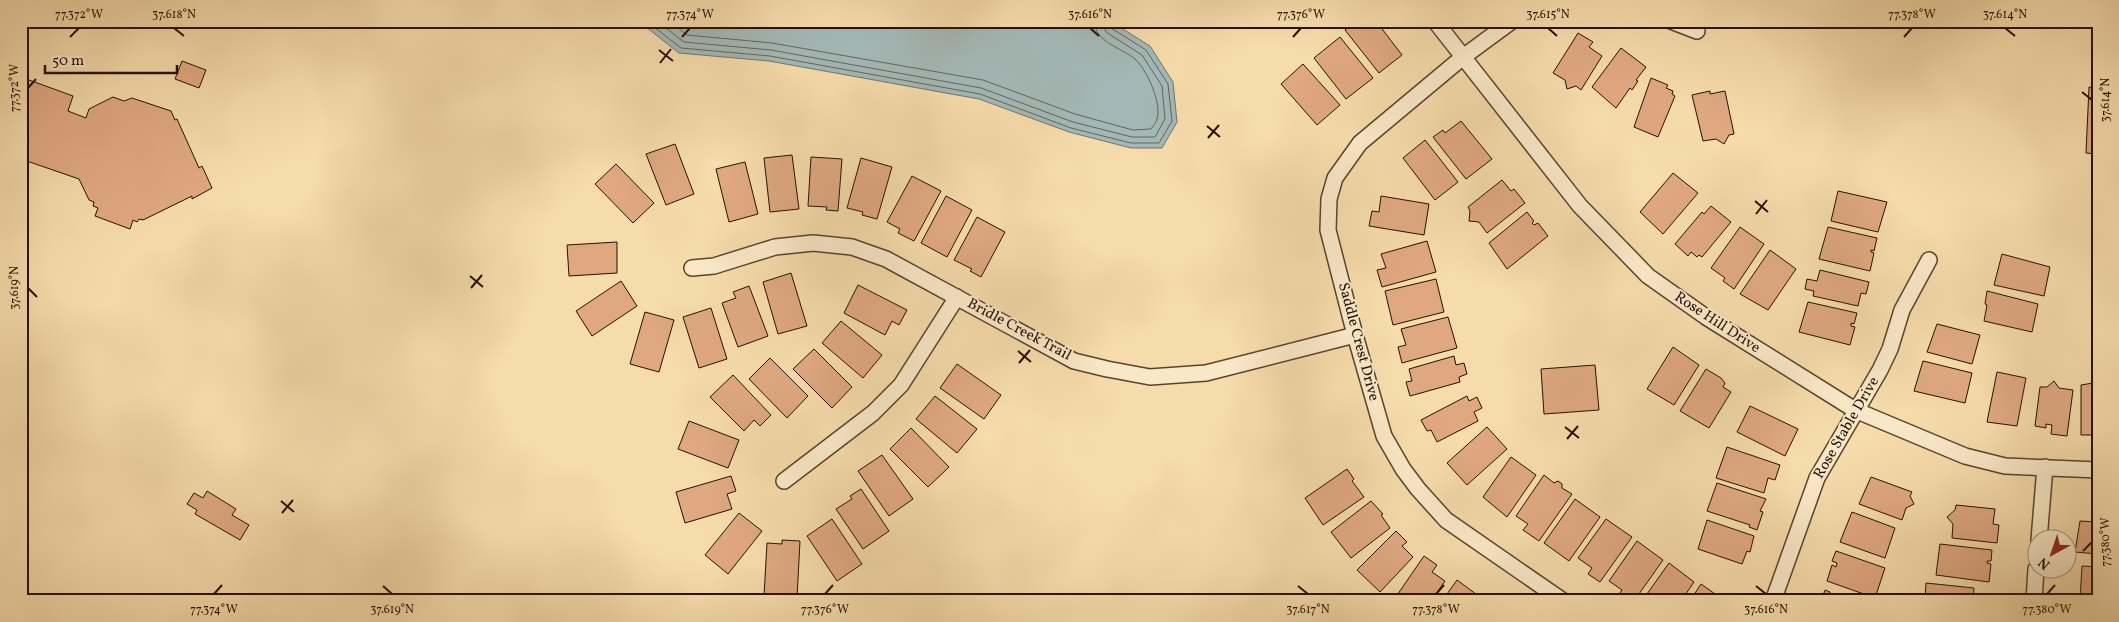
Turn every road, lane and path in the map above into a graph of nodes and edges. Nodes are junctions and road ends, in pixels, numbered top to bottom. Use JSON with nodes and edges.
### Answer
{"nodes":[{"id":1,"x":1434,"y":21,"type":"edge"},
{"id":2,"x":1512,"y":21,"type":"edge"},
{"id":3,"x":1671,"y":21,"type":"edge"},
{"id":4,"x":1697,"y":31,"type":"dead end"},
{"id":5,"x":1463,"y":58,"type":"junction"},
{"id":6,"x":1929,"y":260,"type":"dead end"},
{"id":7,"x":692,"y":268,"type":"dead end"},
{"id":8,"x":957,"y":297,"type":"junction"},
{"id":9,"x":1355,"y":335,"type":"junction"},
{"id":10,"x":1855,"y":410,"type":"junction"},
{"id":11,"x":2045,"y":468,"type":"junction"},
{"id":12,"x":2098,"y":470,"type":"edge"},
{"id":13,"x":784,"y":482,"type":"dead end"},
{"id":14,"x":2040,"y":530,"type":"edge"},
{"id":15,"x":2035,"y":580,"type":"edge"},
{"id":16,"x":1563,"y":601,"type":"edge"},
{"id":17,"x":1773,"y":601,"type":"edge"},
{"id":18,"x":2034,"y":601,"type":"edge"}],
"edges":[{"from":1,"to":5,"type":"street","name":"Rose Hill Drive"},
{"from":2,"to":5,"type":"street","name":"Saddle Crest Drive"},
{"from":3,"to":4,"type":"street"},
{"from":5,"to":9,"type":"street","name":"Saddle Crest Drive"},
{"from":5,"to":10,"type":"street","name":"Rose Hill Drive"},
{"from":6,"to":10,"type":"street","name":"Rose Stable Drive"},
{"from":7,"to":8,"type":"street","name":"Bridle Creek Trail"},
{"from":8,"to":9,"type":"street","name":"Bridle Creek Trail"},
{"from":8,"to":13,"type":"street"},
{"from":9,"to":16,"type":"street","name":"Saddle Crest Drive"},
{"from":10,"to":11,"type":"street","name":"Rose Hill Drive"},
{"from":10,"to":17,"type":"street","name":"Rose Stable Drive"},
{"from":11,"to":12,"type":"street","name":"Rose Hill Drive"},
{"from":11,"to":14,"type":"street"},
{"from":15,"to":18,"type":"street"}]}
